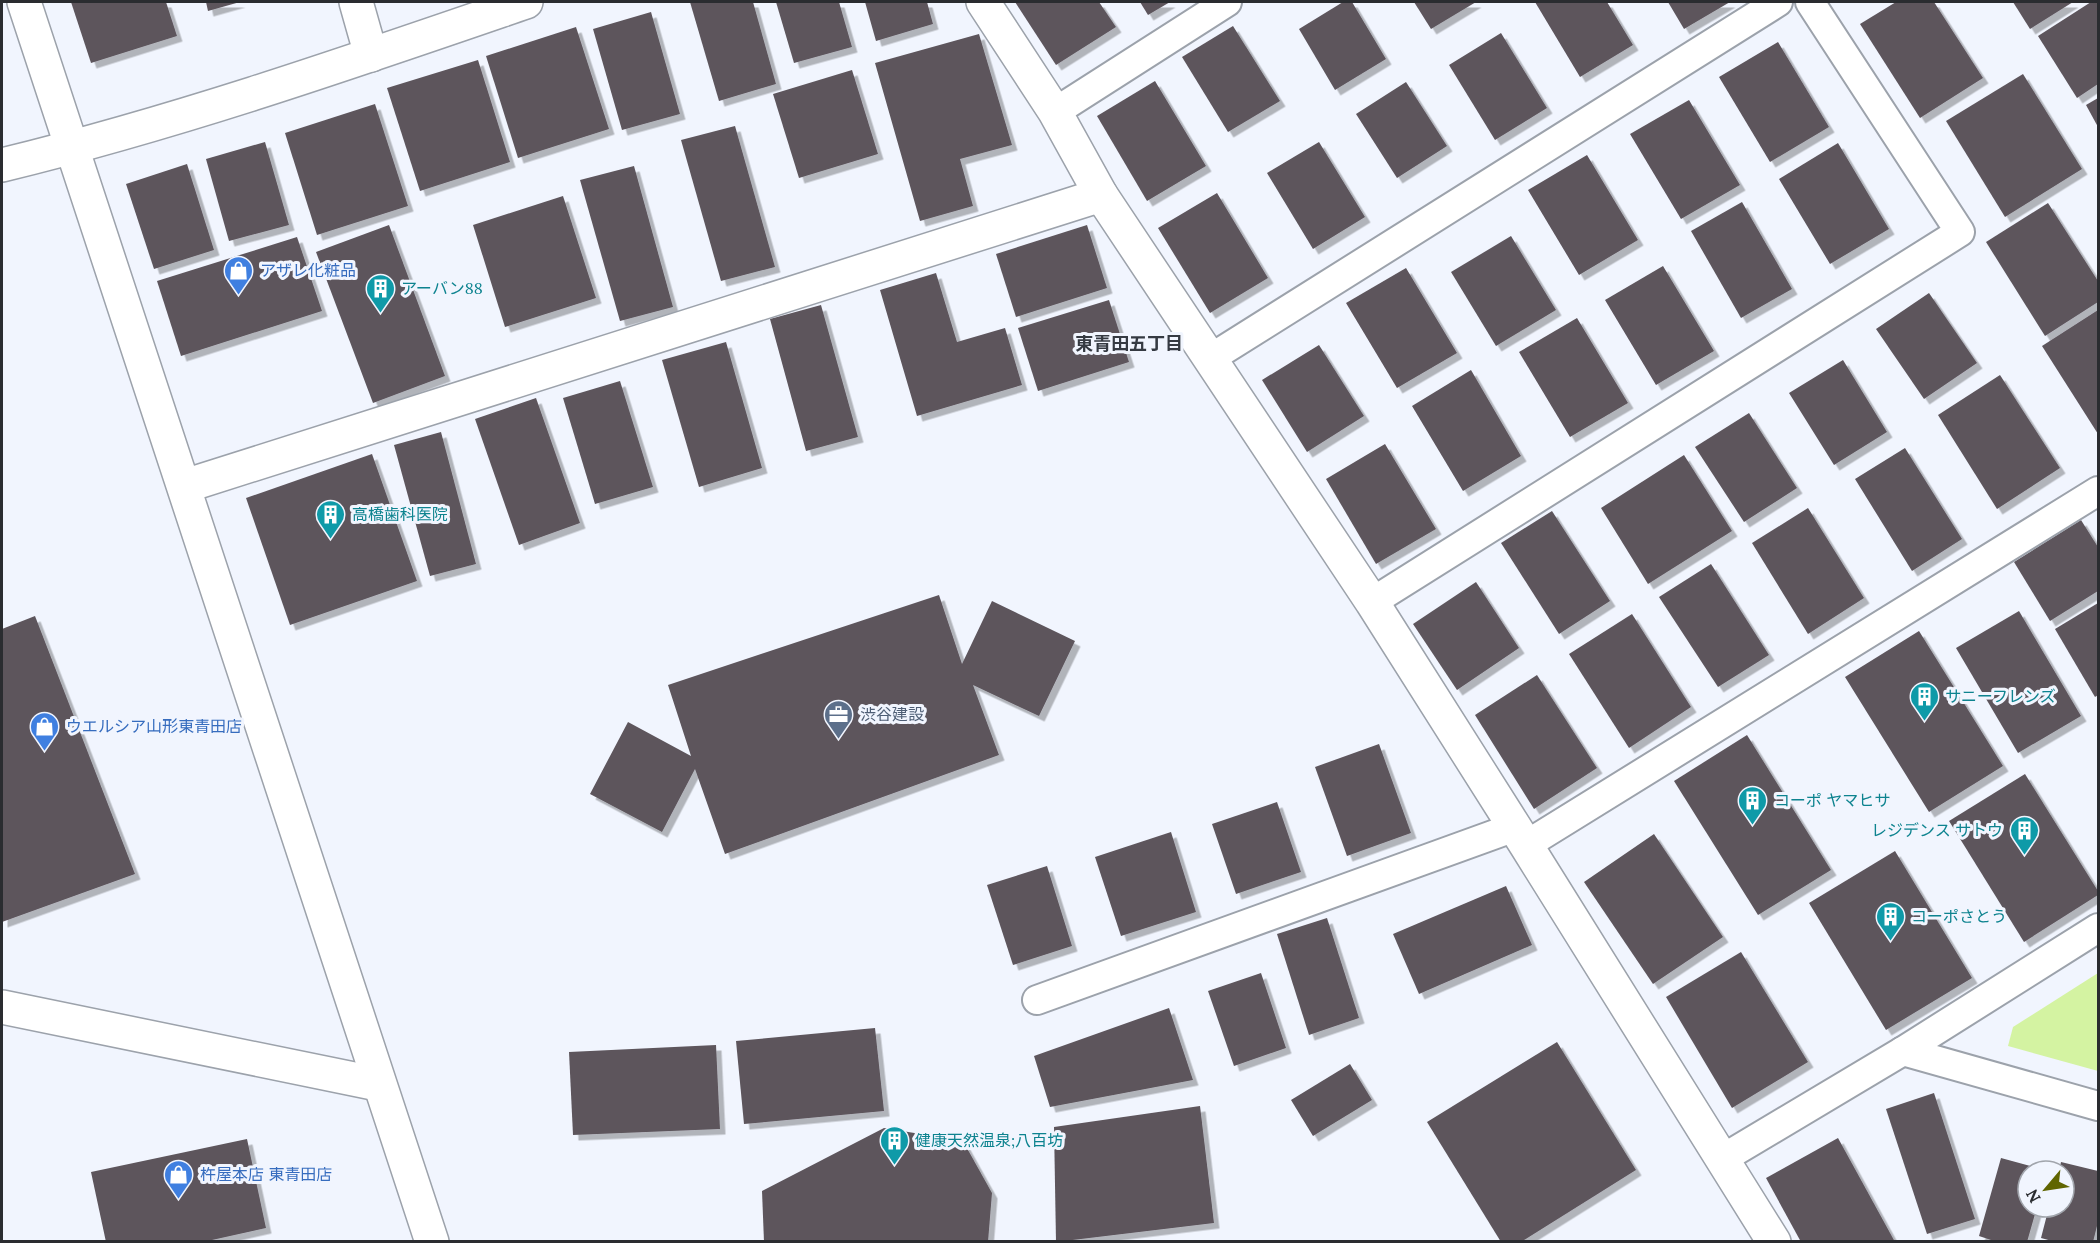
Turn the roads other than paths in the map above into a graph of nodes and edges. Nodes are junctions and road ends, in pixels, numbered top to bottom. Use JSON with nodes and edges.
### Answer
{"nodes":[{"id":1,"x":24,"y":2,"type":"edge"},
{"id":2,"x":356,"y":2,"type":"edge"},
{"id":3,"x":526,"y":2,"type":"edge"},
{"id":4,"x":983,"y":2,"type":"edge"},
{"id":5,"x":1227,"y":2,"type":"edge"},
{"id":6,"x":1778,"y":2,"type":"edge"},
{"id":7,"x":1810,"y":2,"type":"edge"},
{"id":8,"x":371,"y":55,"type":"junction"},
{"id":9,"x":1055,"y":112,"type":"junction"},
{"id":10,"x":71,"y":148,"type":"junction"},
{"id":11,"x":2,"y":165,"type":"edge"},
{"id":12,"x":1101,"y":195,"type":"junction"},
{"id":13,"x":1211,"y":358,"type":"junction"},
{"id":14,"x":185,"y":486,"type":"junction"},
{"id":15,"x":2098,"y":491,"type":"edge"},
{"id":16,"x":1372,"y":602,"type":"junction"},
{"id":17,"x":1520,"y":836,"type":"junction"},
{"id":18,"x":2098,"y":928,"type":"edge"},
{"id":19,"x":1037,"y":999,"type":"dead end"},
{"id":20,"x":2,"y":1007,"type":"edge"},
{"id":21,"x":1903,"y":1051,"type":"junction"},
{"id":22,"x":378,"y":1084,"type":"junction"},
{"id":23,"x":2098,"y":1106,"type":"edge"},
{"id":24,"x":1722,"y":1159,"type":"junction"},
{"id":25,"x":432,"y":1242,"type":"edge"},
{"id":26,"x":1774,"y":1242,"type":"edge"}],
"edges":[{"from":1,"to":10,"type":"street"},
{"from":2,"to":8,"type":"street"},
{"from":3,"to":8,"type":"street"},
{"from":4,"to":9,"type":"street"},
{"from":5,"to":9,"type":"lane"},
{"from":6,"to":13,"type":"lane"},
{"from":7,"to":16,"type":"lane"},
{"from":8,"to":10,"type":"street"},
{"from":9,"to":12,"type":"street"},
{"from":10,"to":11,"type":"street"},
{"from":10,"to":14,"type":"street"},
{"from":12,"to":13,"type":"street"},
{"from":12,"to":14,"type":"street"},
{"from":13,"to":16,"type":"street"},
{"from":14,"to":22,"type":"street"},
{"from":15,"to":17,"type":"lane"},
{"from":16,"to":17,"type":"street"},
{"from":17,"to":19,"type":"lane"},
{"from":17,"to":24,"type":"street"},
{"from":18,"to":21,"type":"lane"},
{"from":20,"to":22,"type":"street"},
{"from":21,"to":23,"type":"lane"},
{"from":21,"to":24,"type":"lane"},
{"from":22,"to":25,"type":"street"},
{"from":24,"to":26,"type":"street"}]}
